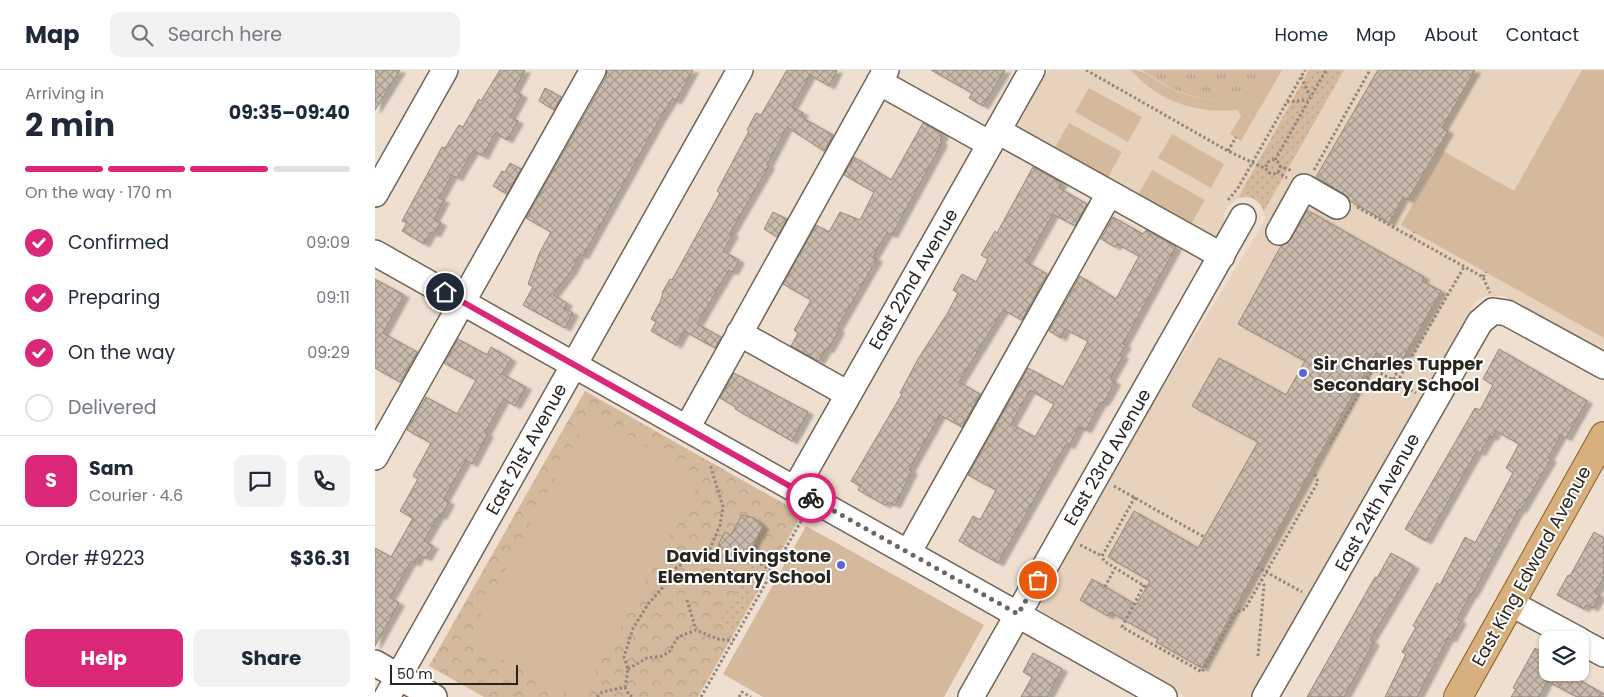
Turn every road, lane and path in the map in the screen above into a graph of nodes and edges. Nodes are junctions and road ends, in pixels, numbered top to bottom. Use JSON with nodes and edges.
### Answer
{"nodes":[{"id":1,"x":445,"y":70,"type":"edge"},
{"id":2,"x":593,"y":70,"type":"edge"},
{"id":3,"x":740,"y":70,"type":"edge"},
{"id":4,"x":1032,"y":70,"type":"edge"},
{"id":5,"x":1086,"y":70,"type":"edge"},
{"id":6,"x":1305,"y":70,"type":"edge"},
{"id":7,"x":1326,"y":70,"type":"edge"},
{"id":8,"x":1370,"y":70,"type":"edge"},
{"id":9,"x":883,"y":76,"type":"edge"},
{"id":10,"x":1301,"y":77,"type":"junction"},
{"id":11,"x":1310,"y":98,"type":"junction"},
{"id":12,"x":1287,"y":102,"type":"junction"},
{"id":13,"x":994,"y":138,"type":"junction"},
{"id":14,"x":1236,"y":138,"type":"dead end"},
{"id":15,"x":1229,"y":151,"type":"junction"},
{"id":16,"x":1275,"y":160,"type":"junction"},
{"id":17,"x":1253,"y":163,"type":"junction"},
{"id":18,"x":1279,"y":166,"type":"junction"},
{"id":19,"x":1266,"y":169,"type":"junction"},
{"id":20,"x":1313,"y":171,"type":"dead end"},
{"id":21,"x":1277,"y":172,"type":"junction"},
{"id":22,"x":1300,"y":175,"type":"dead end"},
{"id":23,"x":1287,"y":178,"type":"dead end"},
{"id":24,"x":375,"y":194,"type":"edge"},
{"id":25,"x":1109,"y":194,"type":"junction"},
{"id":26,"x":1344,"y":205,"type":"joint"},
{"id":27,"x":1236,"y":209,"type":"joint"},
{"id":28,"x":1279,"y":232,"type":"dead end"},
{"id":29,"x":1414,"y":232,"type":"dead end"},
{"id":30,"x":1411,"y":237,"type":"junction"},
{"id":31,"x":375,"y":253,"type":"edge"},
{"id":32,"x":1222,"y":256,"type":"junction"},
{"id":33,"x":1464,"y":267,"type":"junction"},
{"id":34,"x":1486,"y":272,"type":"dead end"},
{"id":35,"x":1483,"y":277,"type":"junction"},
{"id":36,"x":462,"y":302,"type":"junction"},
{"id":37,"x":1493,"y":311,"type":"junction"},
{"id":38,"x":739,"y":333,"type":"junction"},
{"id":39,"x":573,"y":364,"type":"junction"},
{"id":40,"x":1604,"y":366,"type":"edge"},
{"id":41,"x":1393,"y":380,"type":"junction"},
{"id":42,"x":1417,"y":393,"type":"dead end"},
{"id":43,"x":848,"y":394,"type":"junction"},
{"id":44,"x":687,"y":428,"type":"junction"},
{"id":45,"x":1604,"y":436,"type":"edge"},
{"id":46,"x":1330,"y":444,"type":"dead end"},
{"id":47,"x":375,"y":457,"type":"edge"},
{"id":48,"x":710,"y":463,"type":"dead end"},
{"id":49,"x":1314,"y":472,"type":"dead end"},
{"id":50,"x":1114,"y":486,"type":"dead end"},
{"id":51,"x":1135,"y":497,"type":"junction"},
{"id":52,"x":801,"y":499,"type":"junction"},
{"id":53,"x":1204,"y":537,"type":"dead end"},
{"id":54,"x":1080,"y":545,"type":"dead end"},
{"id":55,"x":708,"y":552,"type":"junction"},
{"id":56,"x":908,"y":552,"type":"junction"},
{"id":57,"x":1102,"y":556,"type":"junction"},
{"id":58,"x":1257,"y":567,"type":"dead end"},
{"id":59,"x":1115,"y":568,"type":"junction"},
{"id":60,"x":773,"y":571,"type":"junction"},
{"id":61,"x":1267,"y":573,"type":"junction"},
{"id":62,"x":1262,"y":581,"type":"junction"},
{"id":63,"x":1105,"y":586,"type":"dead end"},
{"id":64,"x":1303,"y":593,"type":"dead end"},
{"id":65,"x":687,"y":600,"type":"dead end"},
{"id":66,"x":1510,"y":603,"type":"junction"},
{"id":67,"x":1018,"y":614,"type":"junction"},
{"id":68,"x":695,"y":630,"type":"junction"},
{"id":69,"x":1562,"y":631,"type":"edge"},
{"id":70,"x":733,"y":642,"type":"junction"},
{"id":71,"x":1589,"y":646,"type":"edge"},
{"id":72,"x":1604,"y":654,"type":"edge"},
{"id":73,"x":1258,"y":656,"type":"dead end"},
{"id":74,"x":375,"y":664,"type":"edge"},
{"id":75,"x":628,"y":669,"type":"junction"},
{"id":76,"x":392,"y":687,"type":"edge"},
{"id":77,"x":625,"y":687,"type":"junction"},
{"id":78,"x":1125,"y":688,"type":"edge"},
{"id":79,"x":434,"y":697,"type":"edge"},
{"id":80,"x":597,"y":697,"type":"edge"},
{"id":81,"x":634,"y":697,"type":"edge"},
{"id":82,"x":701,"y":697,"type":"edge"},
{"id":83,"x":739,"y":697,"type":"edge"},
{"id":84,"x":751,"y":697,"type":"edge"},
{"id":85,"x":971,"y":697,"type":"edge"},
{"id":86,"x":1164,"y":697,"type":"edge"},
{"id":87,"x":1265,"y":697,"type":"edge"},
{"id":88,"x":1457,"y":697,"type":"edge"}],
"edges":[{"from":1,"to":24,"type":"street"},
{"from":2,"to":36,"type":"street"},
{"from":3,"to":39,"type":"street","name":"East 21st Avenue"},
{"from":4,"to":13,"type":"street","name":"East 22nd Avenue"},
{"from":5,"to":15,"type":"path"},
{"from":6,"to":10,"type":"path"},
{"from":7,"to":11,"type":"path"},
{"from":8,"to":20,"type":"path"},
{"from":9,"to":13,"type":"street"},
{"from":9,"to":38,"type":"street"},
{"from":10,"to":11,"type":"path"},
{"from":10,"to":12,"type":"path"},
{"from":11,"to":12,"type":"path"},
{"from":11,"to":16,"type":"path"},
{"from":12,"to":17,"type":"path"},
{"from":13,"to":25,"type":"street"},
{"from":13,"to":43,"type":"street","name":"East 22nd Avenue"},
{"from":14,"to":15,"type":"path"},
{"from":15,"to":17,"type":"path"},
{"from":16,"to":18,"type":"path"},
{"from":16,"to":19,"type":"path"},
{"from":17,"to":19,"type":"path"},
{"from":17,"to":27,"type":"path"},
{"from":18,"to":21,"type":"path"},
{"from":18,"to":22,"type":"path"},
{"from":19,"to":21,"type":"path"},
{"from":21,"to":23,"type":"path"},
{"from":25,"to":32,"type":"street"},
{"from":25,"to":56,"type":"street"},
{"from":26,"to":28,"type":"street"},
{"from":26,"to":30,"type":"path"},
{"from":27,"to":32,"type":"street","name":"East 23rd Avenue"},
{"from":29,"to":30,"type":"path"},
{"from":30,"to":33,"type":"path"},
{"from":31,"to":36,"type":"street"},
{"from":32,"to":67,"type":"street","name":"East 23rd Avenue"},
{"from":33,"to":35,"type":"path"},
{"from":33,"to":41,"type":"path"},
{"from":34,"to":35,"type":"path"},
{"from":35,"to":37,"type":"path"},
{"from":36,"to":39,"type":"street"},
{"from":36,"to":47,"type":"street"},
{"from":37,"to":40,"type":"street"},
{"from":37,"to":87,"type":"street","name":"East 24th Avenue"},
{"from":38,"to":43,"type":"street"},
{"from":38,"to":44,"type":"street"},
{"from":39,"to":44,"type":"street"},
{"from":39,"to":76,"type":"street","name":"East 21st Avenue"},
{"from":41,"to":42,"type":"path"},
{"from":41,"to":46,"type":"path"},
{"from":43,"to":52,"type":"street","name":"East 22nd Avenue"},
{"from":44,"to":52,"type":"street"},
{"from":45,"to":66,"type":"main road","name":"East King Edward Avenue"},
{"from":48,"to":55,"type":"path"},
{"from":49,"to":61,"type":"path"},
{"from":50,"to":51,"type":"path"},
{"from":51,"to":53,"type":"path"},
{"from":51,"to":57,"type":"path"},
{"from":52,"to":56,"type":"street"},
{"from":52,"to":60,"type":"path"},
{"from":54,"to":57,"type":"path"},
{"from":55,"to":60,"type":"path"},
{"from":55,"to":75,"type":"path"},
{"from":56,"to":67,"type":"street"},
{"from":57,"to":59,"type":"path"},
{"from":58,"to":61,"type":"path"},
{"from":59,"to":62,"type":"path"},
{"from":59,"to":63,"type":"path"},
{"from":60,"to":70,"type":"path"},
{"from":61,"to":62,"type":"path"},
{"from":61,"to":64,"type":"path"},
{"from":62,"to":73,"type":"path"},
{"from":65,"to":68,"type":"path"},
{"from":66,"to":69,"type":"street"},
{"from":66,"to":88,"type":"main road","name":"East King Edward Avenue"},
{"from":67,"to":78,"type":"street"},
{"from":67,"to":85,"type":"street","name":"East 23rd Avenue"},
{"from":68,"to":70,"type":"path"},
{"from":68,"to":75,"type":"path"},
{"from":70,"to":82,"type":"path"},
{"from":71,"to":72,"type":"street"},
{"from":74,"to":76,"type":"street"},
{"from":75,"to":77,"type":"path"},
{"from":76,"to":79,"type":"street"},
{"from":77,"to":80,"type":"path"},
{"from":77,"to":81,"type":"path"},
{"from":78,"to":86,"type":"street"},
{"from":83,"to":84,"type":"path"}]}
